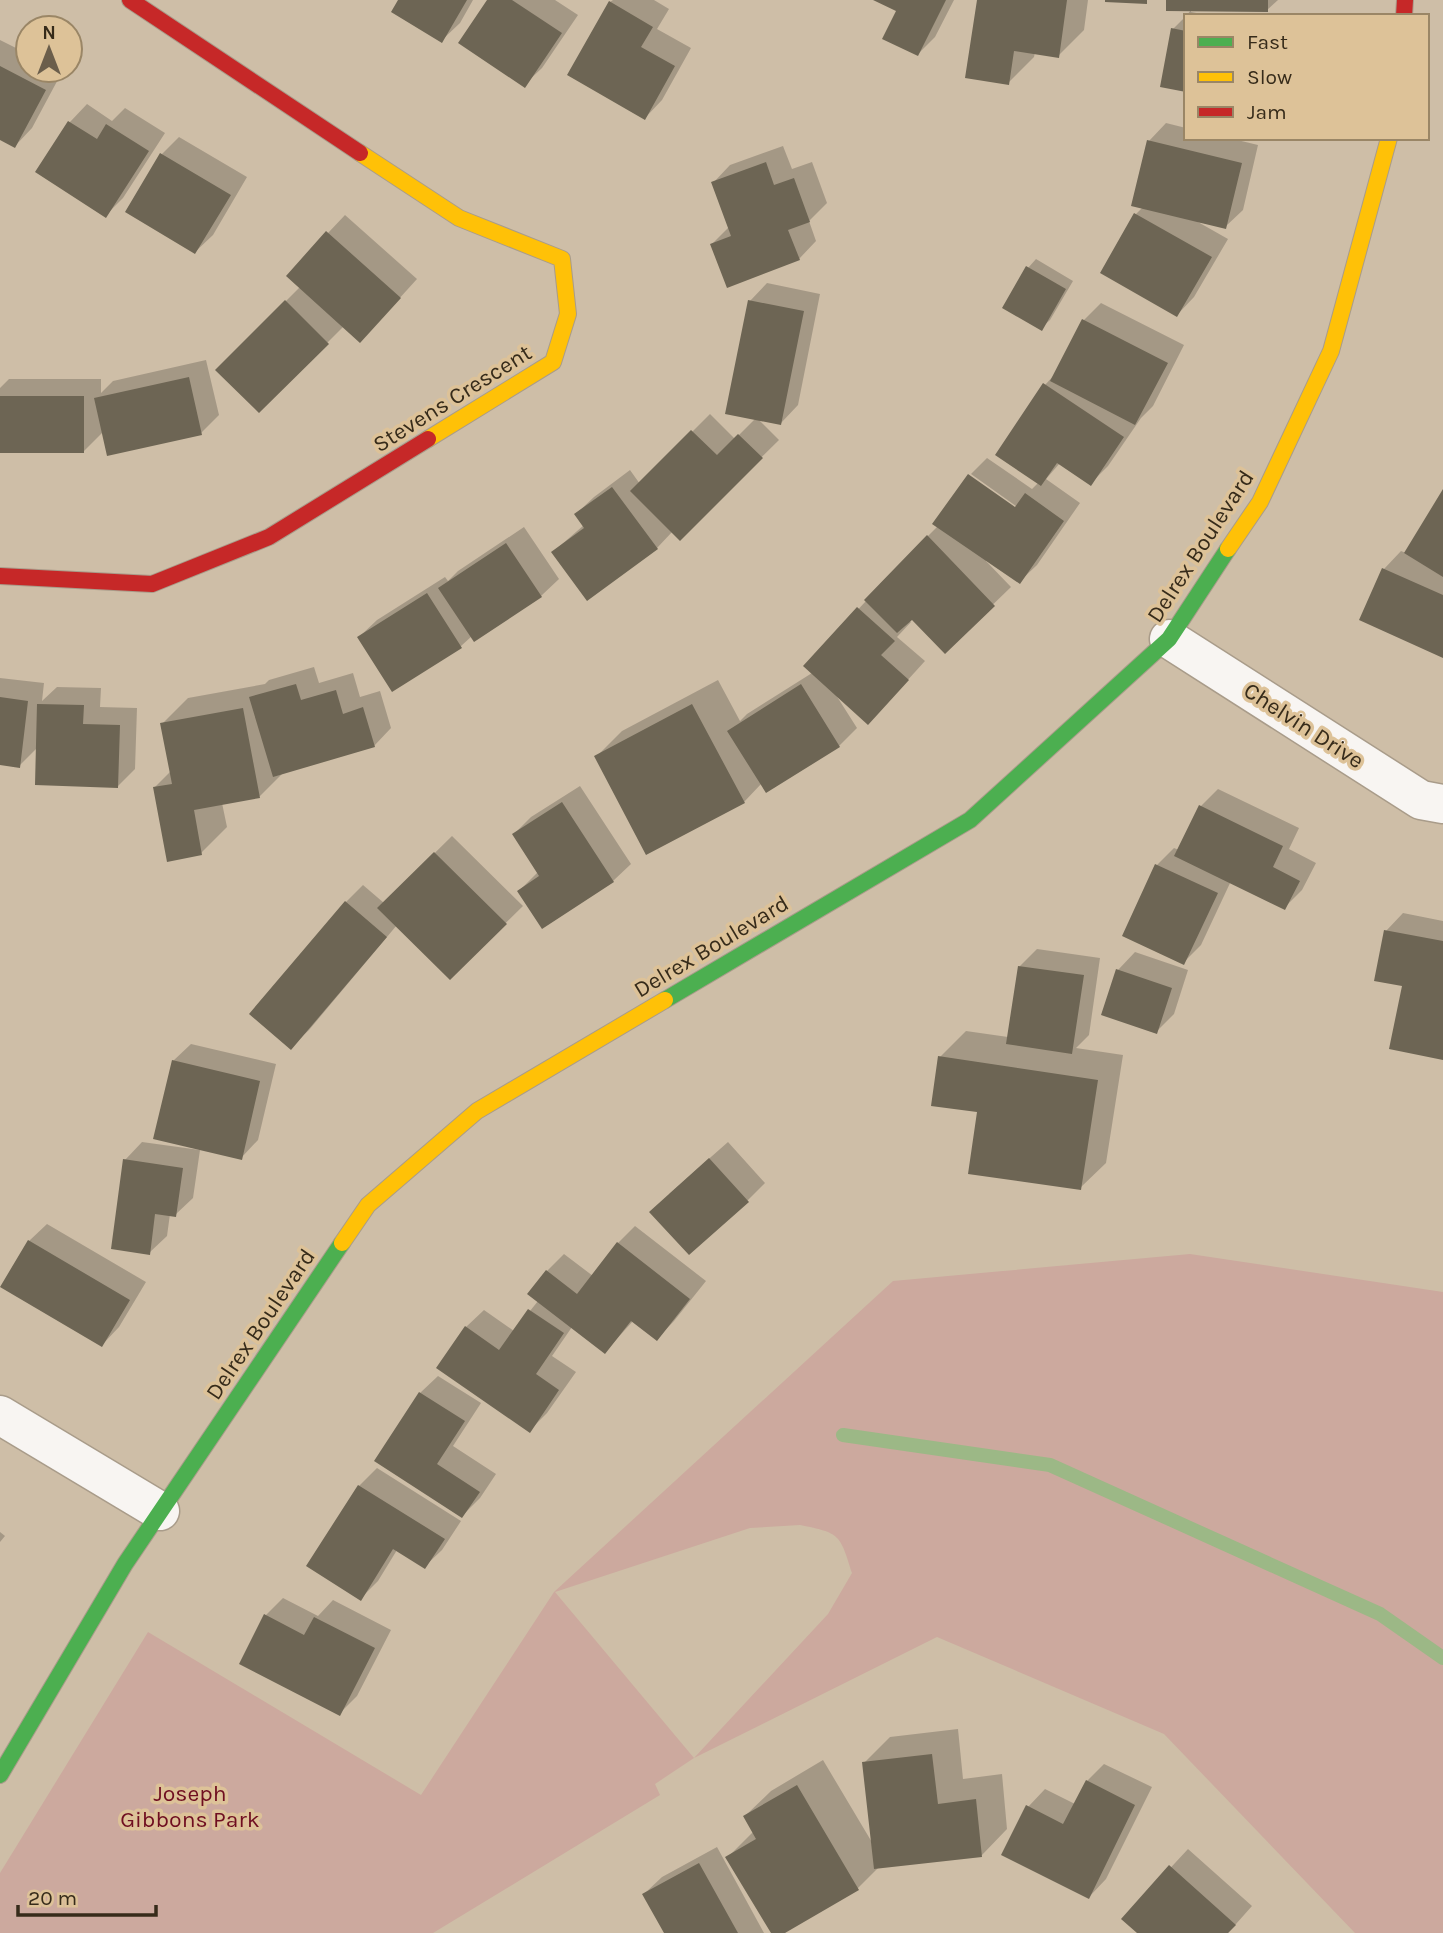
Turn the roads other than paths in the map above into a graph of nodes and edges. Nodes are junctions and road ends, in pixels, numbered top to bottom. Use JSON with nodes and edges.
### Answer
{"nodes":[{"id":1,"x":130,"y":0,"type":"edge"},
{"id":2,"x":1389,"y":140,"type":"edge"},
{"id":3,"x":0,"y":576,"type":"edge"},
{"id":4,"x":1169,"y":639,"type":"junction"},
{"id":5,"x":1443,"y":804,"type":"edge"},
{"id":6,"x":0,"y":1415,"type":"edge"},
{"id":7,"x":160,"y":1511,"type":"junction"},
{"id":8,"x":0,"y":1776,"type":"edge"}],
"edges":[{"from":1,"to":3,"type":"street","name":"Stevens Crescent"},
{"from":2,"to":4,"type":"street","name":"Delrex Boulevard"},
{"from":4,"to":5,"type":"street","name":"Chelvin Drive"},
{"from":4,"to":7,"type":"street","name":"Delrex Boulevard"},
{"from":6,"to":7,"type":"street"},
{"from":7,"to":8,"type":"street","name":"Delrex Boulevard"}]}
